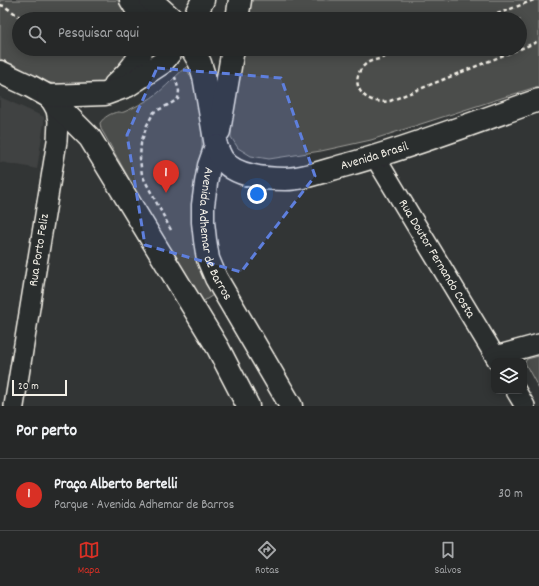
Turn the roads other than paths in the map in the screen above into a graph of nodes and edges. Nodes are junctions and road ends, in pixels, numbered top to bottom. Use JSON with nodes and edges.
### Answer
{"nodes":[{"id":1,"x":131,"y":0,"type":"edge"},
{"id":2,"x":152,"y":0,"type":"edge"},
{"id":3,"x":203,"y":0,"type":"edge"},
{"id":4,"x":240,"y":0,"type":"edge"},
{"id":5,"x":139,"y":12,"type":"edge"},
{"id":6,"x":165,"y":12,"type":"edge"},
{"id":7,"x":197,"y":12,"type":"edge"},
{"id":8,"x":238,"y":12,"type":"edge"},
{"id":9,"x":138,"y":56,"type":"edge"},
{"id":10,"x":167,"y":56,"type":"edge"},
{"id":11,"x":196,"y":56,"type":"edge"},
{"id":12,"x":232,"y":56,"type":"edge"},
{"id":13,"x":0,"y":72,"type":"edge"},
{"id":14,"x":105,"y":94,"type":"junction"},
{"id":15,"x":48,"y":96,"type":"junction"},
{"id":16,"x":539,"y":100,"type":"edge"},
{"id":17,"x":216,"y":146,"type":"junction"},
{"id":18,"x":375,"y":157,"type":"junction"},
{"id":19,"x":539,"y":344,"type":"edge"},
{"id":20,"x":495,"y":358,"type":"edge"},
{"id":21,"x":499,"y":358,"type":"edge"},
{"id":22,"x":518,"y":394,"type":"edge"},
{"id":23,"x":14,"y":406,"type":"edge"},
{"id":24,"x":248,"y":406,"type":"edge"},
{"id":25,"x":291,"y":406,"type":"edge"},
{"id":26,"x":525,"y":406,"type":"edge"}],
"edges":[{"from":1,"to":5,"type":"main road"},
{"from":2,"to":6,"type":"main road"},
{"from":3,"to":7,"type":"main road"},
{"from":4,"to":8,"type":"main road"},
{"from":9,"to":14,"type":"main road"},
{"from":10,"to":14,"type":"main road"},
{"from":11,"to":17,"type":"main road","name":"Avenida Adhemar de Barros"},
{"from":12,"to":17,"type":"main road"},
{"from":13,"to":15,"type":"main road"},
{"from":14,"to":15,"type":"main road"},
{"from":15,"to":23,"type":"street","name":"Rua Porto Feliz"},
{"from":15,"to":24,"type":"main road"},
{"from":16,"to":18,"type":"main road","name":"Avenida Brasil"},
{"from":17,"to":18,"type":"main road","name":"Avenida Brasil"},
{"from":17,"to":25,"type":"main road","name":"Avenida Adhemar de Barros"},
{"from":18,"to":20,"type":"street","name":"Rua Doutor Fernando Costa"},
{"from":19,"to":21,"type":"street"},
{"from":22,"to":26,"type":"street"}]}
